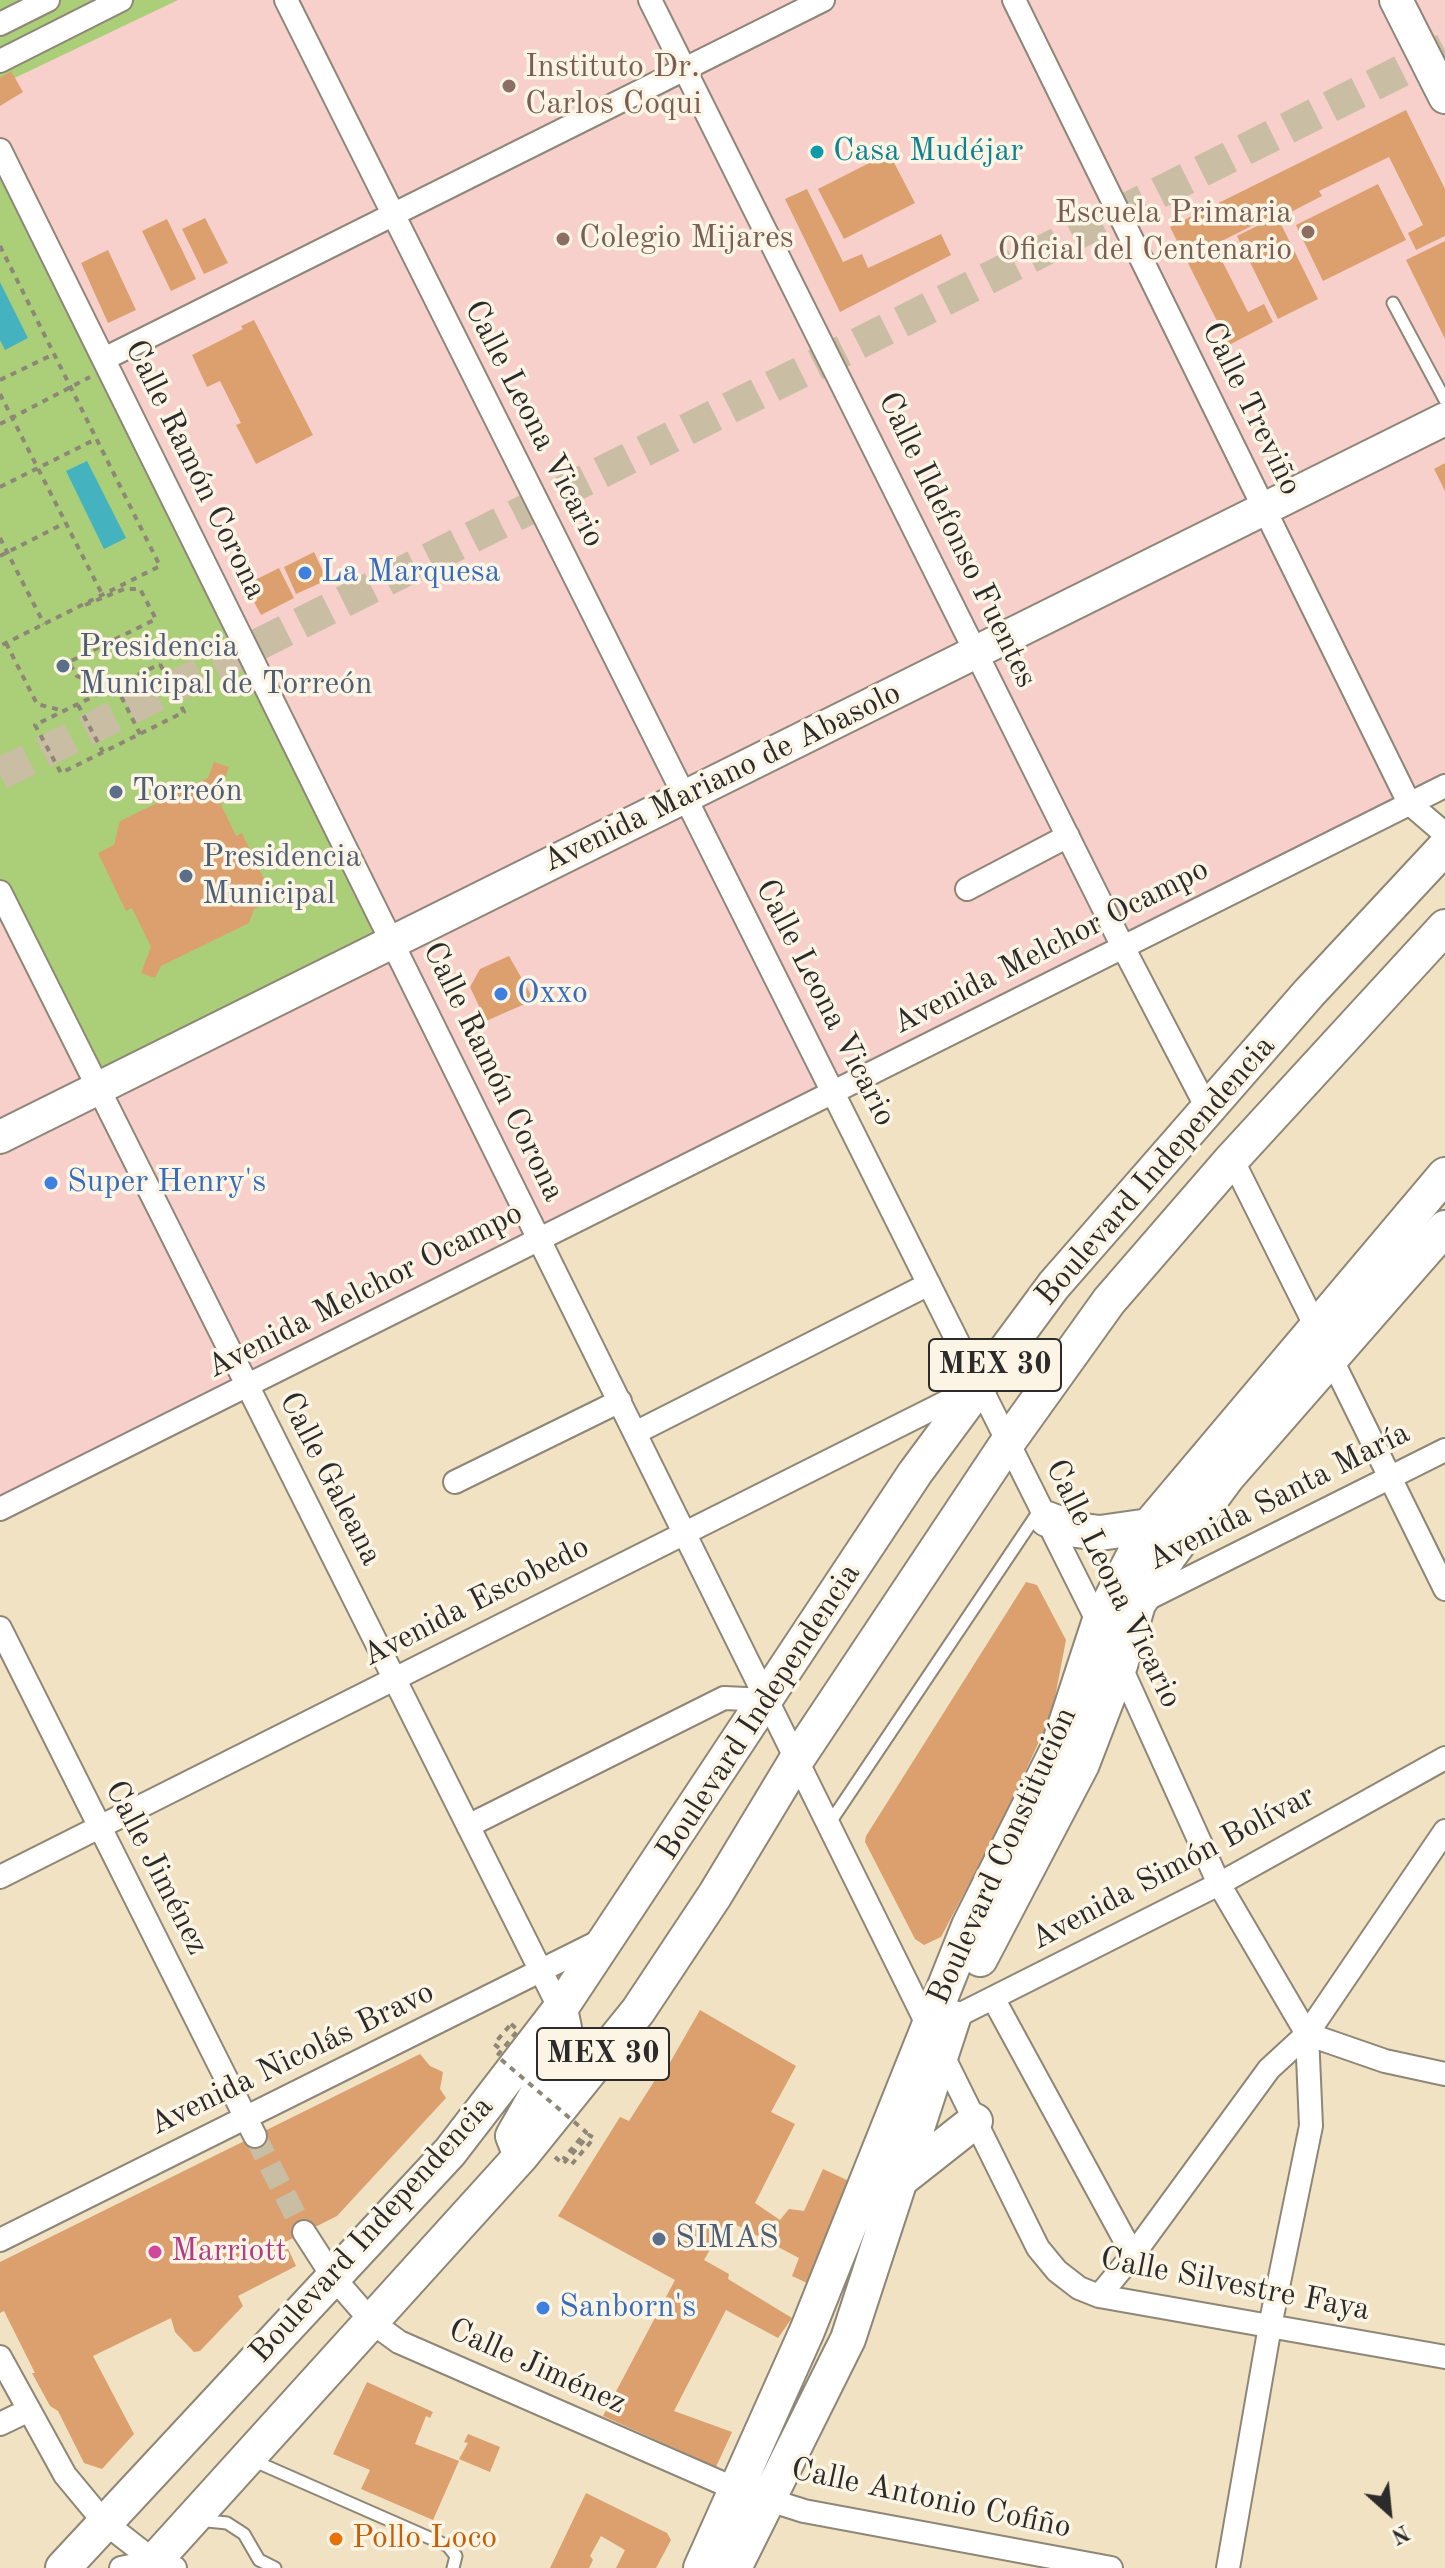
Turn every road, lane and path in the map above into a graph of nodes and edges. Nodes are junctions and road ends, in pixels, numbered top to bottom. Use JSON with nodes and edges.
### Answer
{"nodes":[{"id":1,"x":48,"y":0,"type":"edge"},
{"id":2,"x":121,"y":0,"type":"edge"},
{"id":3,"x":286,"y":0,"type":"edge"},
{"id":4,"x":650,"y":0,"type":"edge"},
{"id":5,"x":823,"y":0,"type":"edge"},
{"id":6,"x":1014,"y":0,"type":"edge"},
{"id":7,"x":1396,"y":0,"type":"edge"},
{"id":8,"x":0,"y":24,"type":"edge"},
{"id":9,"x":0,"y":61,"type":"edge"},
{"id":10,"x":686,"y":68,"type":"junction"},
{"id":11,"x":1445,"y":97,"type":"edge"},
{"id":12,"x":0,"y":150,"type":"edge"},
{"id":13,"x":393,"y":214,"type":"junction"},
{"id":14,"x":0,"y":246,"type":"edge"},
{"id":15,"x":1393,"y":303,"type":"dead end"},
{"id":16,"x":54,"y":354,"type":"junction"},
{"id":17,"x":106,"y":364,"type":"junction"},
{"id":18,"x":0,"y":380,"type":"edge"},
{"id":19,"x":71,"y":387,"type":"junction"},
{"id":20,"x":0,"y":394,"type":"edge"},
{"id":21,"x":1445,"y":400,"type":"edge"},
{"id":22,"x":12,"y":417,"type":"junction"},
{"id":23,"x":1445,"y":419,"type":"edge"},
{"id":24,"x":0,"y":424,"type":"edge"},
{"id":25,"x":96,"y":439,"type":"junction"},
{"id":26,"x":38,"y":468,"type":"junction"},
{"id":27,"x":0,"y":487,"type":"edge"},
{"id":28,"x":1264,"y":509,"type":"junction"},
{"id":29,"x":65,"y":523,"type":"junction"},
{"id":30,"x":0,"y":538,"type":"edge"},
{"id":31,"x":7,"y":552,"type":"junction"},
{"id":32,"x":0,"y":556,"type":"edge"},
{"id":33,"x":102,"y":594,"type":"junction"},
{"id":34,"x":79,"y":606,"type":"junction"},
{"id":35,"x":44,"y":624,"type":"junction"},
{"id":36,"x":3,"y":644,"type":"edge"},
{"id":37,"x":977,"y":651,"type":"junction"},
{"id":38,"x":115,"y":686,"type":"junction"},
{"id":39,"x":108,"y":689,"type":"junction"},
{"id":40,"x":78,"y":704,"type":"junction"},
{"id":41,"x":64,"y":711,"type":"junction"},
{"id":42,"x":140,"y":734,"type":"junction"},
{"id":43,"x":103,"y":752,"type":"junction"},
{"id":44,"x":1445,"y":786,"type":"edge"},
{"id":45,"x":685,"y":796,"type":"junction"},
{"id":46,"x":1409,"y":803,"type":"junction"},
{"id":47,"x":1445,"y":834,"type":"edge"},
{"id":48,"x":1068,"y":836,"type":"junction"},
{"id":49,"x":1445,"y":847,"type":"edge"},
{"id":50,"x":967,"y":889,"type":"dead end"},
{"id":51,"x":0,"y":892,"type":"edge"},
{"id":52,"x":1445,"y":927,"type":"edge"},
{"id":53,"x":392,"y":941,"type":"junction"},
{"id":54,"x":1123,"y":947,"type":"junction"},
{"id":55,"x":98,"y":1087,"type":"junction"},
{"id":56,"x":834,"y":1092,"type":"junction"},
{"id":57,"x":1207,"y":1108,"type":"junction"},
{"id":58,"x":0,"y":1137,"type":"edge"},
{"id":59,"x":1232,"y":1159,"type":"junction"},
{"id":60,"x":1445,"y":1175,"type":"edge"},
{"id":61,"x":1445,"y":1228,"type":"edge"},
{"id":62,"x":540,"y":1239,"type":"junction"},
{"id":63,"x":929,"y":1284,"type":"junction"},
{"id":64,"x":1315,"y":1325,"type":"junction"},
{"id":65,"x":1332,"y":1360,"type":"junction"},
{"id":66,"x":247,"y":1385,"type":"junction"},
{"id":67,"x":980,"y":1385,"type":"junction"},
{"id":68,"x":620,"y":1401,"type":"junction"},
{"id":69,"x":635,"y":1433,"type":"junction"},
{"id":70,"x":1008,"y":1442,"type":"junction"},
{"id":71,"x":1445,"y":1450,"type":"edge"},
{"id":72,"x":1390,"y":1477,"type":"junction"},
{"id":73,"x":455,"y":1482,"type":"dead end"},
{"id":74,"x":0,"y":1509,"type":"edge"},
{"id":75,"x":1044,"y":1513,"type":"junction"},
{"id":76,"x":1149,"y":1526,"type":"junction"},
{"id":77,"x":685,"y":1533,"type":"junction"},
{"id":78,"x":1445,"y":1589,"type":"edge"},
{"id":79,"x":1138,"y":1604,"type":"junction"},
{"id":80,"x":1099,"y":1623,"type":"junction"},
{"id":81,"x":0,"y":1628,"type":"edge"},
{"id":82,"x":1120,"y":1665,"type":"junction"},
{"id":83,"x":394,"y":1679,"type":"junction"},
{"id":84,"x":768,"y":1700,"type":"junction"},
{"id":85,"x":1445,"y":1758,"type":"edge"},
{"id":86,"x":797,"y":1759,"type":"junction"},
{"id":87,"x":829,"y":1824,"type":"junction"},
{"id":88,"x":468,"y":1826,"type":"junction"},
{"id":89,"x":99,"y":1827,"type":"junction"},
{"id":90,"x":1445,"y":1831,"type":"edge"},
{"id":91,"x":0,"y":1877,"type":"edge"},
{"id":92,"x":1219,"y":1884,"type":"junction"},
{"id":93,"x":612,"y":1935,"type":"junction"},
{"id":94,"x":541,"y":1971,"type":"junction"},
{"id":95,"x":993,"y":1998,"type":"junction"},
{"id":96,"x":560,"y":2009,"type":"junction"},
{"id":97,"x":511,"y":2024,"type":"dead end"},
{"id":98,"x":941,"y":2032,"type":"junction"},
{"id":99,"x":1307,"y":2034,"type":"junction"},
{"id":100,"x":1445,"y":2074,"type":"edge"},
{"id":101,"x":975,"y":2121,"type":"junction"},
{"id":102,"x":250,"y":2127,"type":"junction"},
{"id":103,"x":528,"y":2148,"type":"junction"},
{"id":104,"x":904,"y":2177,"type":"junction"},
{"id":105,"x":304,"y":2232,"type":"tunnel mouth"},
{"id":106,"x":0,"y":2240,"type":"edge"},
{"id":107,"x":1133,"y":2255,"type":"junction"},
{"id":108,"x":333,"y":2277,"type":"junction"},
{"id":109,"x":1099,"y":2296,"type":"junction"},
{"id":110,"x":373,"y":2323,"type":"junction"},
{"id":111,"x":1270,"y":2326,"type":"junction"},
{"id":112,"x":0,"y":2357,"type":"edge"},
{"id":113,"x":1445,"y":2357,"type":"edge"},
{"id":114,"x":27,"y":2411,"type":"junction"},
{"id":115,"x":0,"y":2424,"type":"edge"},
{"id":116,"x":250,"y":2459,"type":"junction"},
{"id":117,"x":752,"y":2494,"type":"junction"},
{"id":118,"x":193,"y":2520,"type":"junction"},
{"id":119,"x":104,"y":2522,"type":"junction"},
{"id":120,"x":159,"y":2566,"type":"edge"},
{"id":121,"x":63,"y":2568,"type":"edge"},
{"id":122,"x":121,"y":2568,"type":"edge"},
{"id":123,"x":275,"y":2568,"type":"edge"},
{"id":124,"x":453,"y":2568,"type":"edge"},
{"id":125,"x":701,"y":2568,"type":"edge"},
{"id":126,"x":734,"y":2568,"type":"edge"},
{"id":127,"x":1111,"y":2568,"type":"edge"},
{"id":128,"x":1228,"y":2568,"type":"edge"}],
"edges":[{"from":1,"to":8,"type":"street"},
{"from":2,"to":9,"type":"street"},
{"from":3,"to":13,"type":"street","name":"Calle Leona Vicario"},
{"from":4,"to":10,"type":"street","name":"Calle Ildefonso Fuentes"},
{"from":5,"to":10,"type":"street"},
{"from":6,"to":28,"type":"street","name":"Calle Treviño"},
{"from":7,"to":11,"type":"street"},
{"from":10,"to":13,"type":"street"},
{"from":10,"to":37,"type":"street","name":"Calle Ildefonso Fuentes"},
{"from":12,"to":17,"type":"street","name":"Calle Ramón Corona"},
{"from":13,"to":17,"type":"street"},
{"from":13,"to":45,"type":"street","name":"Calle Leona Vicario"},
{"from":14,"to":16,"type":"path"},
{"from":15,"to":21,"type":"lane"},
{"from":16,"to":18,"type":"path"},
{"from":16,"to":19,"type":"path"},
{"from":17,"to":19,"type":"path"},
{"from":17,"to":53,"type":"street","name":"Calle Ramón Corona"},
{"from":19,"to":22,"type":"path"},
{"from":19,"to":25,"type":"path"},
{"from":20,"to":22,"type":"path"},
{"from":22,"to":24,"type":"path"},
{"from":22,"to":26,"type":"path"},
{"from":23,"to":28,"type":"street","name":"Avenida Mariano de Abasolo"},
{"from":25,"to":26,"type":"path"},
{"from":25,"to":33,"type":"path"},
{"from":26,"to":27,"type":"path"},
{"from":26,"to":29,"type":"path"},
{"from":28,"to":37,"type":"street","name":"Avenida Mariano de Abasolo"},
{"from":28,"to":46,"type":"street","name":"Calle Treviño"},
{"from":29,"to":31,"type":"path"},
{"from":29,"to":33,"type":"path"},
{"from":30,"to":31,"type":"path"},
{"from":31,"to":32,"type":"path"},
{"from":31,"to":35,"type":"path"},
{"from":33,"to":34,"type":"path"},
{"from":34,"to":35,"type":"path"},
{"from":34,"to":39,"type":"path"},
{"from":35,"to":36,"type":"path"},
{"from":36,"to":41,"type":"path"},
{"from":37,"to":45,"type":"street","name":"Avenida Mariano de Abasolo"},
{"from":37,"to":48,"type":"street","name":"Calle Ildefonso Fuentes"},
{"from":38,"to":39,"type":"path"},
{"from":38,"to":42,"type":"path"},
{"from":38,"to":42,"type":"path"},
{"from":39,"to":40,"type":"path"},
{"from":40,"to":41,"type":"path"},
{"from":40,"to":43,"type":"path"},
{"from":41,"to":43,"type":"path"},
{"from":42,"to":43,"type":"path"},
{"from":44,"to":46,"type":"street","name":"Avenida Melchor Ocampo"},
{"from":45,"to":53,"type":"street","name":"Avenida Mariano de Abasolo"},
{"from":45,"to":56,"type":"street","name":"Calle Leona Vicario"},
{"from":46,"to":47,"type":"street","name":"Calle Treviño"},
{"from":46,"to":54,"type":"street","name":"Avenida Melchor Ocampo"},
{"from":48,"to":50,"type":"street"},
{"from":48,"to":54,"type":"street","name":"Calle Ildefonso Fuentes"},
{"from":49,"to":57,"type":"main road","name":"Boulevard Independencia","number":"MEX 30"},
{"from":51,"to":55,"type":"street","name":"Calle Galeana"},
{"from":52,"to":59,"type":"main road","name":"Boulevard Independencia","number":"MEX 30"},
{"from":53,"to":55,"type":"street","name":"Avenida Mariano de Abasolo"},
{"from":53,"to":62,"type":"street","name":"Calle Ramón Corona"},
{"from":54,"to":56,"type":"street","name":"Avenida Melchor Ocampo"},
{"from":54,"to":57,"type":"street","name":"Calle Ildefonso Fuentes"},
{"from":55,"to":58,"type":"street","name":"Avenida Mariano de Abasolo"},
{"from":55,"to":66,"type":"street","name":"Calle Galeana"},
{"from":56,"to":62,"type":"street","name":"Avenida Melchor Ocampo"},
{"from":56,"to":63,"type":"street","name":"Calle Leona Vicario"},
{"from":57,"to":67,"type":"main road","name":"Boulevard Independencia","number":"MEX 30"},
{"from":59,"to":64,"type":"street"},
{"from":59,"to":70,"type":"main road","name":"Boulevard Independencia","number":"MEX 30"},
{"from":60,"to":64,"type":"main road","name":"Boulevard Constitución"},
{"from":61,"to":65,"type":"main road","name":"Boulevard Constitución"},
{"from":62,"to":66,"type":"street","name":"Avenida Melchor Ocampo"},
{"from":62,"to":68,"type":"street","name":"Calle Ramón Corona"},
{"from":63,"to":67,"type":"street","name":"Calle Leona Vicario"},
{"from":63,"to":69,"type":"street"},
{"from":64,"to":76,"type":"main road","name":"Boulevard Constitución"},
{"from":65,"to":72,"type":"street"},
{"from":65,"to":79,"type":"main road","name":"Boulevard Constitución"},
{"from":66,"to":74,"type":"street","name":"Avenida Melchor Ocampo"},
{"from":66,"to":83,"type":"street","name":"Calle Galeana"},
{"from":67,"to":70,"type":"street","name":"Calle Leona Vicario"},
{"from":67,"to":77,"type":"street","name":"Avenida Escobedo"},
{"from":67,"to":84,"type":"main road","name":"Boulevard Independencia","number":"MEX 30"},
{"from":68,"to":69,"type":"street","name":"Calle Ramón Corona"},
{"from":68,"to":73,"type":"street"},
{"from":69,"to":77,"type":"street","name":"Calle Ramón Corona"},
{"from":70,"to":75,"type":"street","name":"Calle Leona Vicario"},
{"from":70,"to":86,"type":"main road","name":"Boulevard Independencia","number":"MEX 30"},
{"from":71,"to":72,"type":"street","name":"Avenida Santa María"},
{"from":72,"to":78,"type":"street"},
{"from":72,"to":79,"type":"street","name":"Avenida Santa María"},
{"from":75,"to":76,"type":"main road"},
{"from":75,"to":80,"type":"street","name":"Calle Leona Vicario"},
{"from":75,"to":87,"type":"lane"},
{"from":76,"to":80,"type":"main road","name":"Boulevard Constitución"},
{"from":77,"to":83,"type":"street","name":"Avenida Escobedo"},
{"from":77,"to":84,"type":"street","name":"Calle Ramón Corona"},
{"from":79,"to":80,"type":"street","name":"Avenida Santa María"},
{"from":79,"to":82,"type":"main road","name":"Boulevard Constitución"},
{"from":80,"to":82,"type":"street","name":"Calle Leona Vicario"},
{"from":80,"to":98,"type":"main road","name":"Boulevard Constitución"},
{"from":81,"to":89,"type":"street","name":"Calle Jiménez"},
{"from":82,"to":92,"type":"street","name":"Calle Leona Vicario"},
{"from":82,"to":98,"type":"main road","name":"Boulevard Constitución"},
{"from":83,"to":88,"type":"street","name":"Calle Galeana"},
{"from":83,"to":89,"type":"street","name":"Avenida Escobedo"},
{"from":84,"to":86,"type":"street","name":"Calle Ramón Corona"},
{"from":84,"to":88,"type":"street"},
{"from":84,"to":93,"type":"main road","name":"Boulevard Independencia","number":"MEX 30"},
{"from":85,"to":92,"type":"street","name":"Avenida Simón Bolívar"},
{"from":86,"to":87,"type":"street","name":"Calle Ramón Corona"},
{"from":86,"to":103,"type":"main road","name":"Boulevard Independencia","number":"MEX 30"},
{"from":87,"to":98,"type":"street","name":"Calle Ramón Corona"},
{"from":88,"to":94,"type":"street","name":"Calle Galeana"},
{"from":89,"to":91,"type":"street","name":"Avenida Escobedo"},
{"from":89,"to":102,"type":"street","name":"Calle Jiménez"},
{"from":90,"to":99,"type":"street"},
{"from":92,"to":95,"type":"street","name":"Avenida Simón Bolívar"},
{"from":92,"to":99,"type":"street","name":"Calle Leona Vicario"},
{"from":93,"to":94,"type":"street","name":"Avenida Nicolás Bravo"},
{"from":93,"to":96,"type":"main road","name":"Boulevard Independencia","number":"MEX 30"},
{"from":94,"to":96,"type":"street","name":"Calle Galeana"},
{"from":94,"to":102,"type":"street","name":"Avenida Nicolás Bravo"},
{"from":95,"to":98,"type":"street","name":"Avenida Simón Bolívar"},
{"from":95,"to":107,"type":"street"},
{"from":96,"to":103,"type":"main road"},
{"from":96,"to":108,"type":"main road","name":"Boulevard Independencia","number":"MEX 30"},
{"from":97,"to":103,"type":"path","bridge":true},
{"from":98,"to":101,"type":"street","name":"Calle Silvestre Faya"},
{"from":98,"to":104,"type":"main road","name":"Boulevard Constitución"},
{"from":98,"to":117,"type":"main road","name":"Boulevard Constitución"},
{"from":99,"to":100,"type":"street"},
{"from":99,"to":107,"type":"street"},
{"from":99,"to":111,"type":"street"},
{"from":101,"to":104,"type":"main road"},
{"from":101,"to":109,"type":"street","name":"Calle Silvestre Faya"},
{"from":102,"to":106,"type":"street","name":"Avenida Nicolás Bravo"},
{"from":103,"to":110,"type":"main road","name":"Boulevard Independencia","number":"MEX 30"},
{"from":104,"to":117,"type":"main road","name":"Boulevard Constitución"},
{"from":105,"to":108,"type":"street","name":"Calle Jiménez"},
{"from":107,"to":109,"type":"street"},
{"from":108,"to":110,"type":"street","name":"Calle Jiménez"},
{"from":108,"to":119,"type":"main road","name":"Boulevard Independencia","number":"MEX 30"},
{"from":109,"to":111,"type":"street","name":"Calle Silvestre Faya"},
{"from":110,"to":116,"type":"main road","name":"Boulevard Independencia","number":"MEX 30"},
{"from":110,"to":117,"type":"street","name":"Calle Jiménez"},
{"from":111,"to":113,"type":"street","name":"Calle Silvestre Faya"},
{"from":111,"to":128,"type":"street"},
{"from":112,"to":114,"type":"street"},
{"from":114,"to":115,"type":"street"},
{"from":114,"to":119,"type":"street"},
{"from":116,"to":118,"type":"main road","name":"Boulevard Independencia","number":"MEX 30"},
{"from":116,"to":124,"type":"lane"},
{"from":117,"to":125,"type":"main road","name":"Boulevard Constitución"},
{"from":117,"to":126,"type":"main road","name":"Boulevard Constitución"},
{"from":117,"to":127,"type":"street","name":"Calle Antonio Cofiño"},
{"from":118,"to":120,"type":"main road","name":"Boulevard Independencia","number":"MEX 30"},
{"from":118,"to":123,"type":"lane"},
{"from":119,"to":120,"type":"street"},
{"from":119,"to":121,"type":"main road","name":"Boulevard Independencia","number":"MEX 30"},
{"from":120,"to":122,"type":"street"}]}
